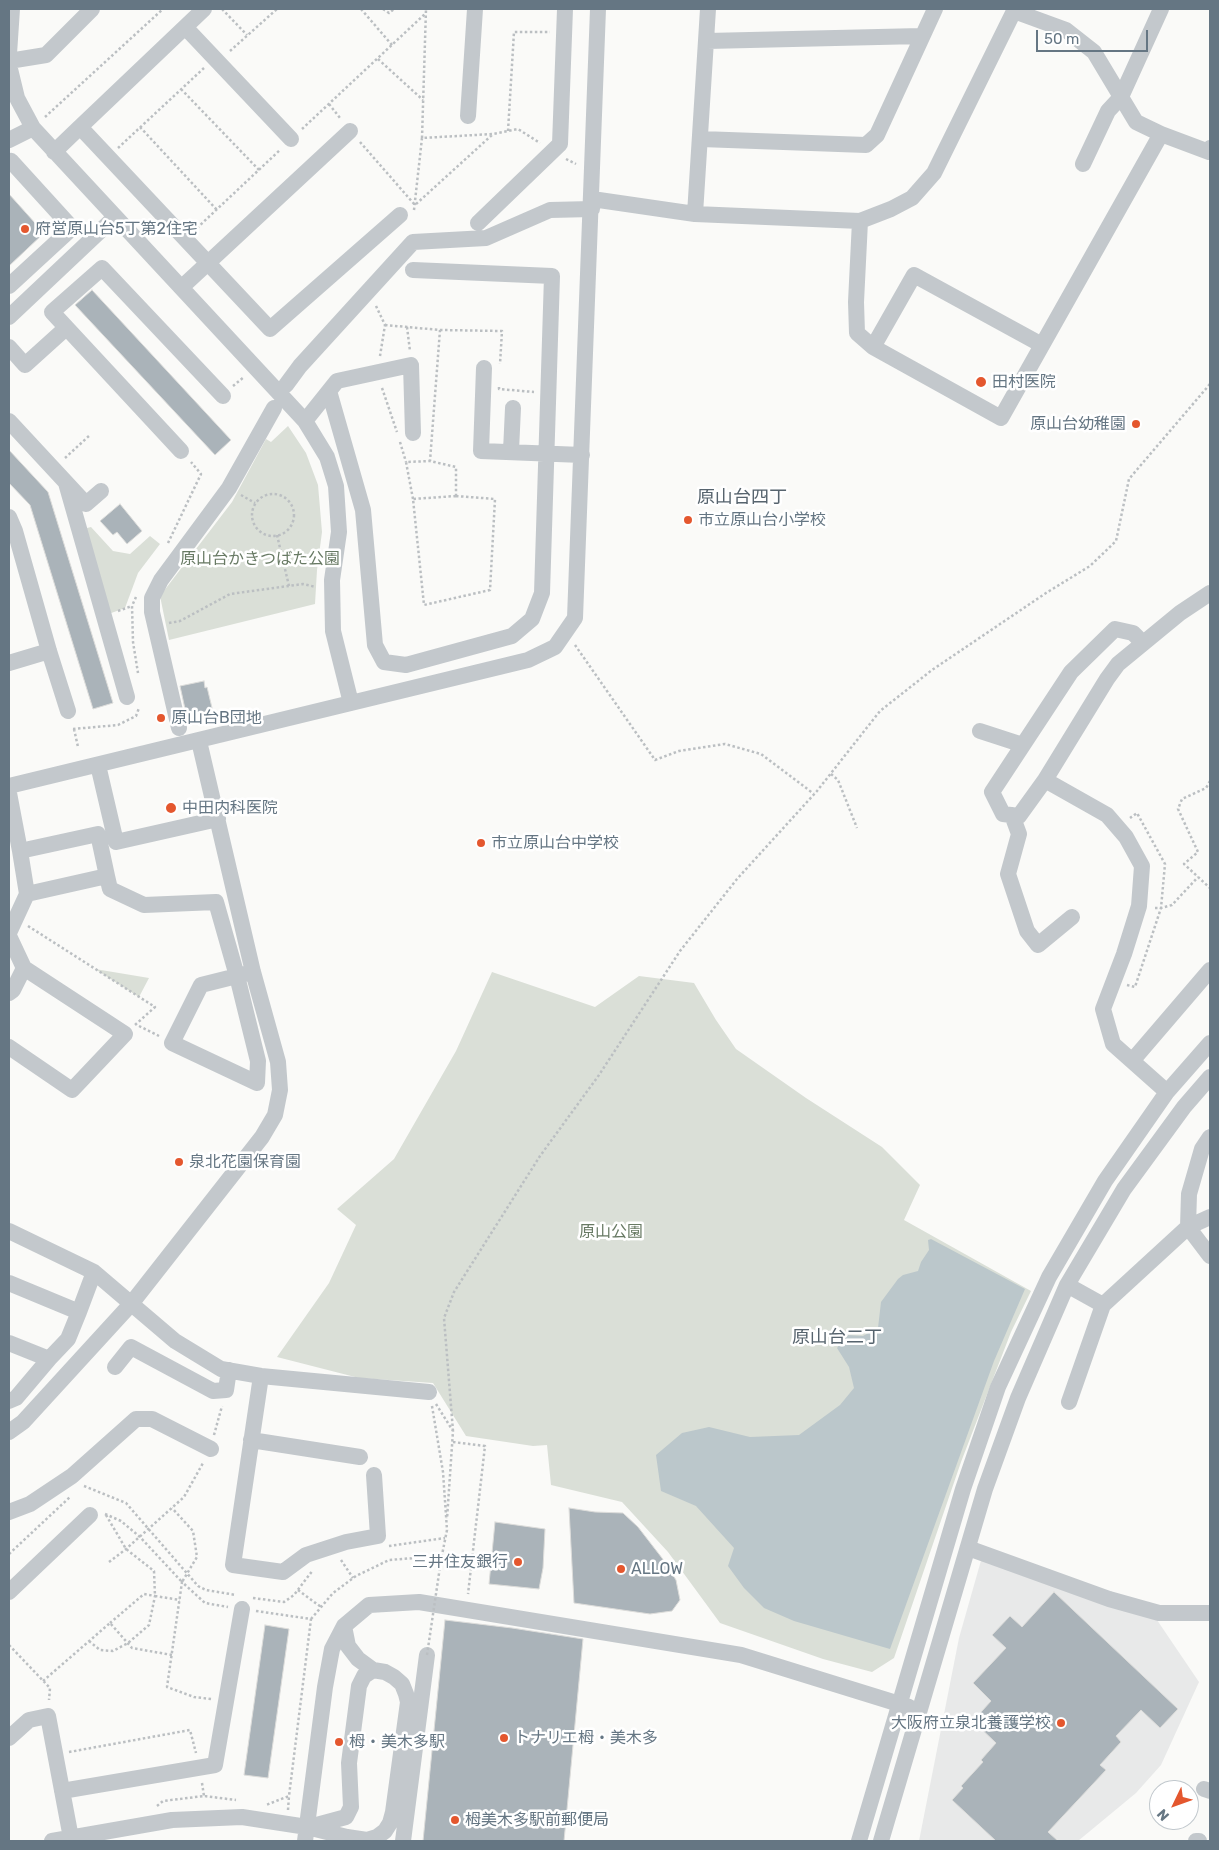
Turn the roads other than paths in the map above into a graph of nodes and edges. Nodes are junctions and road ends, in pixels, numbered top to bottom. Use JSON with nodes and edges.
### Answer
{"nodes":[{"id":1,"x":12,"y":9,"type":"edge"},
{"id":2,"x":92,"y":9,"type":"edge"},
{"id":3,"x":204,"y":9,"type":"edge"},
{"id":4,"x":475,"y":9,"type":"edge"},
{"id":5,"x":565,"y":9,"type":"edge"},
{"id":6,"x":598,"y":9,"type":"edge"},
{"id":7,"x":708,"y":9,"type":"edge"},
{"id":8,"x":935,"y":9,"type":"edge"},
{"id":9,"x":1161,"y":9,"type":"edge"},
{"id":10,"x":1014,"y":10,"type":"edge"},
{"id":11,"x":185,"y":27,"type":"junction"},
{"id":12,"x":921,"y":36,"type":"junction"},
{"id":13,"x":707,"y":41,"type":"junction"},
{"id":14,"x":9,"y":54,"type":"edge"},
{"id":15,"x":9,"y":63,"type":"edge"},
{"id":16,"x":1121,"y":97,"type":"junction"},
{"id":17,"x":468,"y":116,"type":"dead end"},
{"id":18,"x":80,"y":127,"type":"junction"},
{"id":19,"x":33,"y":128,"type":"junction"},
{"id":20,"x":350,"y":131,"type":"road end"},
{"id":21,"x":1161,"y":134,"type":"junction"},
{"id":22,"x":291,"y":139,"type":"road end"},
{"id":23,"x":701,"y":139,"type":"junction"},
{"id":24,"x":9,"y":140,"type":"edge"},
{"id":25,"x":1210,"y":151,"type":"edge"},
{"id":26,"x":54,"y":152,"type":"junction"},
{"id":27,"x":9,"y":162,"type":"edge"},
{"id":28,"x":1083,"y":164,"type":"dead end"},
{"id":29,"x":592,"y":204,"type":"junction"},
{"id":30,"x":407,"y":214,"type":"road end"},
{"id":31,"x":695,"y":214,"type":"junction"},
{"id":32,"x":115,"y":217,"type":"junction"},
{"id":33,"x":860,"y":220,"type":"junction"},
{"id":34,"x":478,"y":223,"type":"dead end"},
{"id":35,"x":207,"y":263,"type":"junction"},
{"id":36,"x":413,"y":270,"type":"dead end"},
{"id":37,"x":9,"y":286,"type":"edge"},
{"id":38,"x":182,"y":287,"type":"junction"},
{"id":39,"x":9,"y":317,"type":"edge"},
{"id":40,"x":66,"y":328,"type":"junction"},
{"id":41,"x":1042,"y":345,"type":"junction"},
{"id":42,"x":9,"y":347,"type":"edge"},
{"id":43,"x":873,"y":347,"type":"junction"},
{"id":44,"x":484,"y":368,"type":"dead end"},
{"id":45,"x":286,"y":385,"type":"dead end"},
{"id":46,"x":329,"y":391,"type":"junction"},
{"id":47,"x":223,"y":396,"type":"road end"},
{"id":48,"x":274,"y":408,"type":"dead end"},
{"id":49,"x":513,"y":408,"type":"dead end"},
{"id":50,"x":9,"y":421,"type":"edge"},
{"id":51,"x":305,"y":421,"type":"junction"},
{"id":52,"x":413,"y":433,"type":"dead end"},
{"id":53,"x":181,"y":451,"type":"road end"},
{"id":54,"x":511,"y":452,"type":"junction"},
{"id":55,"x":546,"y":454,"type":"junction"},
{"id":56,"x":582,"y":455,"type":"junction"},
{"id":57,"x":66,"y":483,"type":"junction"},
{"id":58,"x":100,"y":491,"type":"dead end"},
{"id":59,"x":11,"y":528,"type":"edge"},
{"id":60,"x":1210,"y":593,"type":"edge"},
{"id":61,"x":1143,"y":643,"type":"junction"},
{"id":62,"x":49,"y":651,"type":"junction"},
{"id":63,"x":9,"y":662,"type":"edge"},
{"id":64,"x":127,"y":697,"type":"dead end"},
{"id":65,"x":351,"y":702,"type":"junction"},
{"id":66,"x":68,"y":711,"type":"road end"},
{"id":67,"x":179,"y":728,"type":"dead end"},
{"id":68,"x":980,"y":731,"type":"dead end"},
{"id":69,"x":199,"y":741,"type":"junction"},
{"id":70,"x":1023,"y":745,"type":"junction"},
{"id":71,"x":98,"y":765,"type":"junction"},
{"id":72,"x":1045,"y":780,"type":"junction"},
{"id":73,"x":9,"y":786,"type":"edge"},
{"id":74,"x":9,"y":794,"type":"edge"},
{"id":75,"x":1012,"y":815,"type":"junction"},
{"id":76,"x":218,"y":819,"type":"junction"},
{"id":77,"x":20,"y":851,"type":"junction"},
{"id":78,"x":107,"y":876,"type":"junction"},
{"id":79,"x":27,"y":894,"type":"junction"},
{"id":80,"x":1072,"y":917,"type":"dead end"},
{"id":81,"x":11,"y":929,"type":"edge"},
{"id":82,"x":24,"y":968,"type":"junction"},
{"id":83,"x":1210,"y":970,"type":"edge"},
{"id":84,"x":254,"y":972,"type":"junction"},
{"id":85,"x":237,"y":976,"type":"junction"},
{"id":86,"x":9,"y":994,"type":"edge"},
{"id":87,"x":1210,"y":1043,"type":"edge"},
{"id":88,"x":9,"y":1048,"type":"edge"},
{"id":89,"x":1132,"y":1061,"type":"junction"},
{"id":90,"x":1210,"y":1076,"type":"edge"},
{"id":91,"x":1167,"y":1092,"type":"junction"},
{"id":92,"x":1210,"y":1137,"type":"edge"},
{"id":93,"x":1210,"y":1218,"type":"edge"},
{"id":94,"x":1188,"y":1227,"type":"junction"},
{"id":95,"x":9,"y":1231,"type":"edge"},
{"id":96,"x":1210,"y":1256,"type":"edge"},
{"id":97,"x":94,"y":1272,"type":"junction"},
{"id":98,"x":9,"y":1283,"type":"edge"},
{"id":99,"x":1067,"y":1285,"type":"junction"},
{"id":100,"x":131,"y":1304,"type":"junction"},
{"id":101,"x":1103,"y":1305,"type":"junction"},
{"id":102,"x":79,"y":1312,"type":"junction"},
{"id":103,"x":9,"y":1343,"type":"edge"},
{"id":104,"x":48,"y":1360,"type":"junction"},
{"id":105,"x":115,"y":1368,"type":"dead end"},
{"id":106,"x":229,"y":1370,"type":"junction"},
{"id":107,"x":262,"y":1376,"type":"junction"},
{"id":108,"x":429,"y":1392,"type":"road end"},
{"id":109,"x":9,"y":1401,"type":"edge"},
{"id":110,"x":1069,"y":1402,"type":"dead end"},
{"id":111,"x":9,"y":1432,"type":"edge"},
{"id":112,"x":251,"y":1440,"type":"junction"},
{"id":113,"x":211,"y":1449,"type":"road end"},
{"id":114,"x":360,"y":1457,"type":"dead end"},
{"id":115,"x":374,"y":1475,"type":"dead end"},
{"id":116,"x":9,"y":1512,"type":"edge"},
{"id":117,"x":98,"y":1514,"type":"road end"},
{"id":118,"x":968,"y":1548,"type":"junction"},
{"id":119,"x":9,"y":1592,"type":"edge"},
{"id":120,"x":242,"y":1609,"type":"dead end"},
{"id":121,"x":1210,"y":1613,"type":"edge"},
{"id":122,"x":344,"y":1626,"type":"junction"},
{"id":123,"x":427,"y":1656,"type":"road end"},
{"id":124,"x":373,"y":1670,"type":"junction"},
{"id":125,"x":898,"y":1704,"type":"junction"},
{"id":126,"x":919,"y":1709,"type":"junction"},
{"id":127,"x":9,"y":1738,"type":"edge"},
{"id":128,"x":62,"y":1791,"type":"junction"},
{"id":129,"x":306,"y":1834,"type":"edge"},
{"id":130,"x":71,"y":1838,"type":"junction"},
{"id":131,"x":52,"y":1841,"type":"edge"},
{"id":132,"x":403,"y":1841,"type":"edge"},
{"id":133,"x":858,"y":1841,"type":"edge"},
{"id":134,"x":880,"y":1841,"type":"edge"}],
"edges":[{"from":1,"to":14,"type":"street"},
{"from":2,"to":15,"type":"street"},
{"from":3,"to":11,"type":"street"},
{"from":4,"to":17,"type":"street"},
{"from":5,"to":34,"type":"street"},
{"from":6,"to":29,"type":"street"},
{"from":7,"to":13,"type":"street"},
{"from":8,"to":12,"type":"street"},
{"from":9,"to":16,"type":"street"},
{"from":10,"to":16,"type":"street"},
{"from":10,"to":33,"type":"street"},
{"from":11,"to":18,"type":"street"},
{"from":11,"to":22,"type":"street"},
{"from":12,"to":13,"type":"street"},
{"from":12,"to":23,"type":"street"},
{"from":13,"to":23,"type":"street"},
{"from":15,"to":19,"type":"street"},
{"from":16,"to":21,"type":"street"},
{"from":16,"to":28,"type":"street"},
{"from":18,"to":26,"type":"street"},
{"from":18,"to":35,"type":"street"},
{"from":19,"to":24,"type":"street"},
{"from":19,"to":26,"type":"street"},
{"from":20,"to":35,"type":"street"},
{"from":21,"to":25,"type":"street"},
{"from":21,"to":41,"type":"street"},
{"from":23,"to":31,"type":"street"},
{"from":26,"to":32,"type":"street"},
{"from":27,"to":37,"type":"street"},
{"from":29,"to":31,"type":"street"},
{"from":29,"to":45,"type":"street"},
{"from":29,"to":56,"type":"street"},
{"from":30,"to":35,"type":"street"},
{"from":31,"to":33,"type":"street"},
{"from":32,"to":38,"type":"street"},
{"from":32,"to":39,"type":"street"},
{"from":33,"to":43,"type":"street"},
{"from":35,"to":38,"type":"street"},
{"from":36,"to":55,"type":"street"},
{"from":38,"to":51,"type":"street"},
{"from":40,"to":42,"type":"street"},
{"from":40,"to":47,"type":"street"},
{"from":40,"to":53,"type":"street"},
{"from":41,"to":43,"type":"street"},
{"from":41,"to":43,"type":"street"},
{"from":44,"to":54,"type":"street"},
{"from":46,"to":51,"type":"street"},
{"from":46,"to":52,"type":"street"},
{"from":46,"to":55,"type":"street"},
{"from":48,"to":67,"type":"street"},
{"from":49,"to":54,"type":"street"},
{"from":50,"to":57,"type":"street"},
{"from":51,"to":65,"type":"street"},
{"from":54,"to":55,"type":"street"},
{"from":55,"to":56,"type":"street"},
{"from":56,"to":65,"type":"street"},
{"from":57,"to":58,"type":"street"},
{"from":57,"to":64,"type":"street"},
{"from":59,"to":62,"type":"street"},
{"from":60,"to":61,"type":"street"},
{"from":61,"to":70,"type":"street"},
{"from":61,"to":72,"type":"street"},
{"from":62,"to":63,"type":"street"},
{"from":62,"to":66,"type":"street"},
{"from":65,"to":69,"type":"street"},
{"from":68,"to":70,"type":"street"},
{"from":69,"to":71,"type":"street"},
{"from":69,"to":76,"type":"street"},
{"from":70,"to":75,"type":"street"},
{"from":71,"to":73,"type":"street"},
{"from":71,"to":76,"type":"street"},
{"from":72,"to":75,"type":"street"},
{"from":72,"to":89,"type":"street"},
{"from":74,"to":77,"type":"street"},
{"from":75,"to":80,"type":"street"},
{"from":76,"to":84,"type":"street"},
{"from":77,"to":78,"type":"street"},
{"from":77,"to":79,"type":"street"},
{"from":78,"to":79,"type":"street"},
{"from":78,"to":85,"type":"street"},
{"from":79,"to":81,"type":"street"},
{"from":81,"to":82,"type":"street"},
{"from":82,"to":86,"type":"street"},
{"from":82,"to":88,"type":"street"},
{"from":83,"to":89,"type":"street"},
{"from":84,"to":85,"type":"street"},
{"from":84,"to":100,"type":"street"},
{"from":85,"to":85,"type":"street"},
{"from":87,"to":91,"type":"street"},
{"from":89,"to":91,"type":"street"},
{"from":90,"to":99,"type":"street"},
{"from":91,"to":125,"type":"street"},
{"from":92,"to":94,"type":"street"},
{"from":93,"to":94,"type":"street"},
{"from":94,"to":96,"type":"street"},
{"from":94,"to":101,"type":"street"},
{"from":95,"to":97,"type":"street"},
{"from":97,"to":100,"type":"street"},
{"from":97,"to":102,"type":"street"},
{"from":98,"to":102,"type":"street"},
{"from":99,"to":101,"type":"street"},
{"from":99,"to":118,"type":"street"},
{"from":100,"to":106,"type":"street"},
{"from":100,"to":111,"type":"street"},
{"from":101,"to":110,"type":"street"},
{"from":102,"to":104,"type":"street"},
{"from":103,"to":104,"type":"street"},
{"from":104,"to":109,"type":"street"},
{"from":105,"to":106,"type":"street"},
{"from":106,"to":107,"type":"street"},
{"from":107,"to":108,"type":"street"},
{"from":107,"to":112,"type":"street"},
{"from":112,"to":114,"type":"street"},
{"from":112,"to":115,"type":"street"},
{"from":113,"to":116,"type":"street"},
{"from":117,"to":119,"type":"street"},
{"from":118,"to":121,"type":"street"},
{"from":118,"to":126,"type":"street"},
{"from":120,"to":128,"type":"street"},
{"from":122,"to":124,"type":"street"},
{"from":122,"to":125,"type":"street"},
{"from":122,"to":129,"type":"street"},
{"from":123,"to":132,"type":"street"},
{"from":124,"to":129,"type":"street"},
{"from":124,"to":129,"type":"street"},
{"from":125,"to":126,"type":"street"},
{"from":125,"to":133,"type":"street"},
{"from":126,"to":134,"type":"street"},
{"from":127,"to":128,"type":"street"},
{"from":128,"to":130,"type":"street"},
{"from":129,"to":130,"type":"street"},
{"from":130,"to":131,"type":"street"}]}
